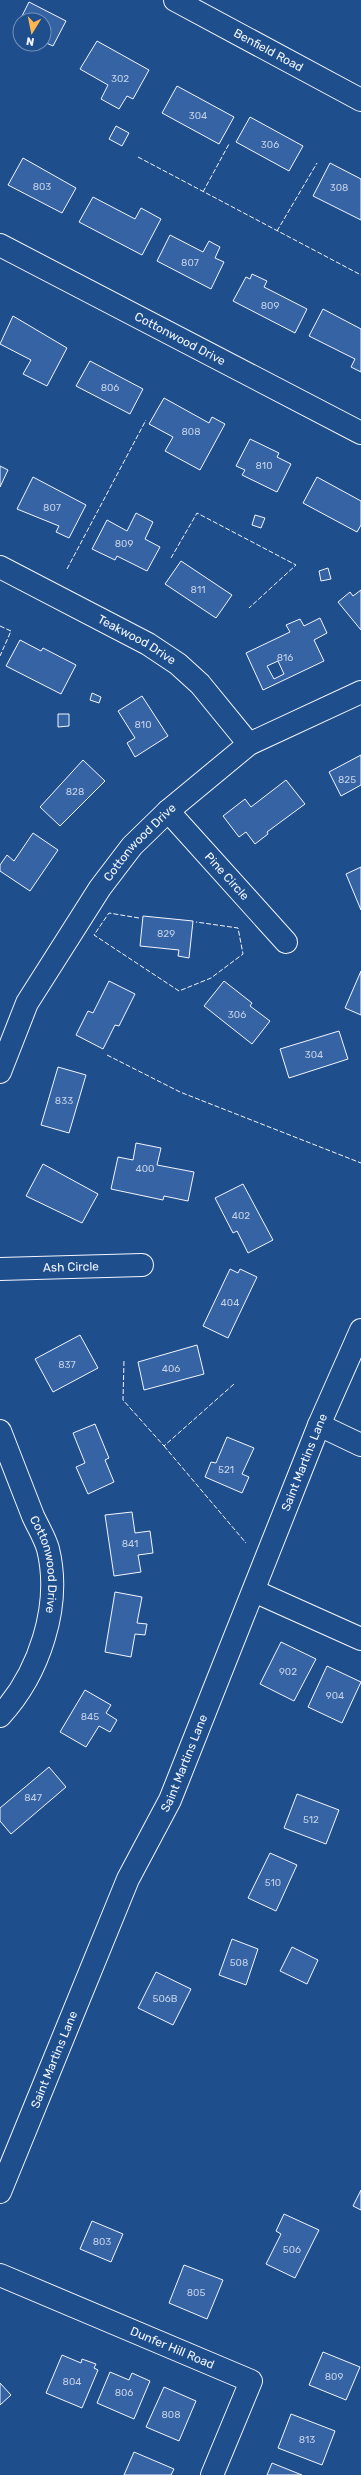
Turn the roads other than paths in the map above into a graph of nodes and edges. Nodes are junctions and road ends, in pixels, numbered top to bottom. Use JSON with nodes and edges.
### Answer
{"nodes":[{"id":1,"x":175,"y":0,"type":"edge"},
{"id":2,"x":361,"y":100,"type":"edge"},
{"id":3,"x":0,"y":244,"type":"edge"},
{"id":4,"x":361,"y":433,"type":"edge"},
{"id":5,"x":0,"y":567,"type":"edge"},
{"id":6,"x":361,"y":692,"type":"edge"},
{"id":7,"x":249,"y":744,"type":"junction"},
{"id":8,"x":168,"y":811,"type":"junction"},
{"id":9,"x":286,"y":942,"type":"dead end"},
{"id":10,"x":0,"y":1072,"type":"edge"},
{"id":11,"x":142,"y":1265,"type":"dead end"},
{"id":12,"x":0,"y":1269,"type":"edge"},
{"id":13,"x":361,"y":1330,"type":"edge"},
{"id":14,"x":319,"y":1425,"type":"junction"},
{"id":15,"x":0,"y":1431,"type":"edge"},
{"id":16,"x":361,"y":1445,"type":"edge"},
{"id":17,"x":254,"y":1591,"type":"junction"},
{"id":18,"x":361,"y":1639,"type":"edge"},
{"id":19,"x":0,"y":1716,"type":"edge"},
{"id":20,"x":0,"y":2192,"type":"edge"},
{"id":21,"x":0,"y":2275,"type":"edge"},
{"id":22,"x":212,"y":2475,"type":"edge"}],
"edges":[{"from":1,"to":2,"type":"street","name":"Benfield Road"},
{"from":3,"to":4,"type":"street","name":"Cottonwood Drive"},
{"from":5,"to":7,"type":"street","name":"Teakwood Drive"},
{"from":6,"to":7,"type":"street","name":"Cottonwood Drive"},
{"from":7,"to":8,"type":"street","name":"Cottonwood Drive"},
{"from":8,"to":9,"type":"street","name":"Pine Circle"},
{"from":8,"to":10,"type":"street","name":"Cottonwood Drive"},
{"from":11,"to":12,"type":"street","name":"Ash Circle"},
{"from":13,"to":14,"type":"street","name":"Saint Martins Lane"},
{"from":14,"to":16,"type":"street"},
{"from":14,"to":17,"type":"street","name":"Saint Martins Lane"},
{"from":15,"to":19,"type":"street","name":"Cottonwood Drive"},
{"from":17,"to":18,"type":"street"},
{"from":17,"to":20,"type":"street","name":"Saint Martins Lane"},
{"from":21,"to":22,"type":"street","name":"Dunfer Hill Road"}]}
